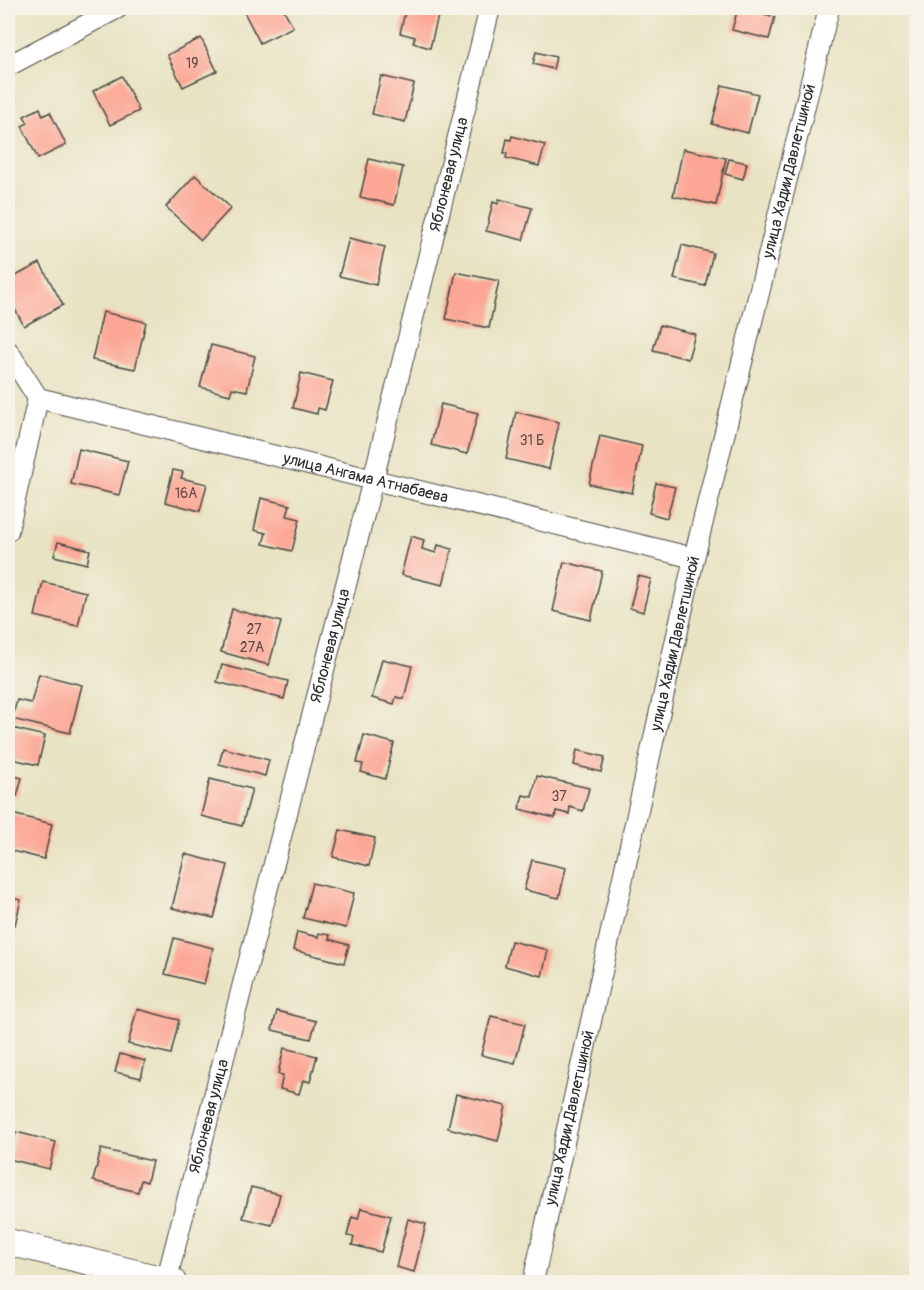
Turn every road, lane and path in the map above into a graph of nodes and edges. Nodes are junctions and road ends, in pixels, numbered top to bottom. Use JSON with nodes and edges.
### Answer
{"nodes":[{"id":1,"x":118,"y":8,"type":"edge"},
{"id":2,"x":490,"y":8,"type":"edge"},
{"id":3,"x":829,"y":8,"type":"edge"},
{"id":4,"x":8,"y":66,"type":"edge"},
{"id":5,"x":8,"y":351,"type":"edge"},
{"id":6,"x":38,"y":398,"type":"junction"},
{"id":7,"x":373,"y":480,"type":"junction"},
{"id":8,"x":8,"y":531,"type":"edge"},
{"id":9,"x":694,"y":558,"type":"junction"},
{"id":10,"x":8,"y":1242,"type":"edge"},
{"id":11,"x":169,"y":1282,"type":"edge"},
{"id":12,"x":533,"y":1282,"type":"edge"}],
"edges":[{"from":1,"to":4,"type":"street"},
{"from":2,"to":7,"type":"street","name":"Яблоневая улица"},
{"from":3,"to":9,"type":"street","name":"улица Хадии Давлетшиной"},
{"from":5,"to":6,"type":"street"},
{"from":6,"to":7,"type":"street","name":"улица Ангама Атнабаева"},
{"from":6,"to":8,"type":"street"},
{"from":7,"to":9,"type":"street","name":"улица Ангама Атнабаева"},
{"from":7,"to":11,"type":"street","name":"Яблоневая улица"},
{"from":9,"to":12,"type":"street","name":"улица Хадии Давлетшиной"},
{"from":10,"to":11,"type":"street"}]}
